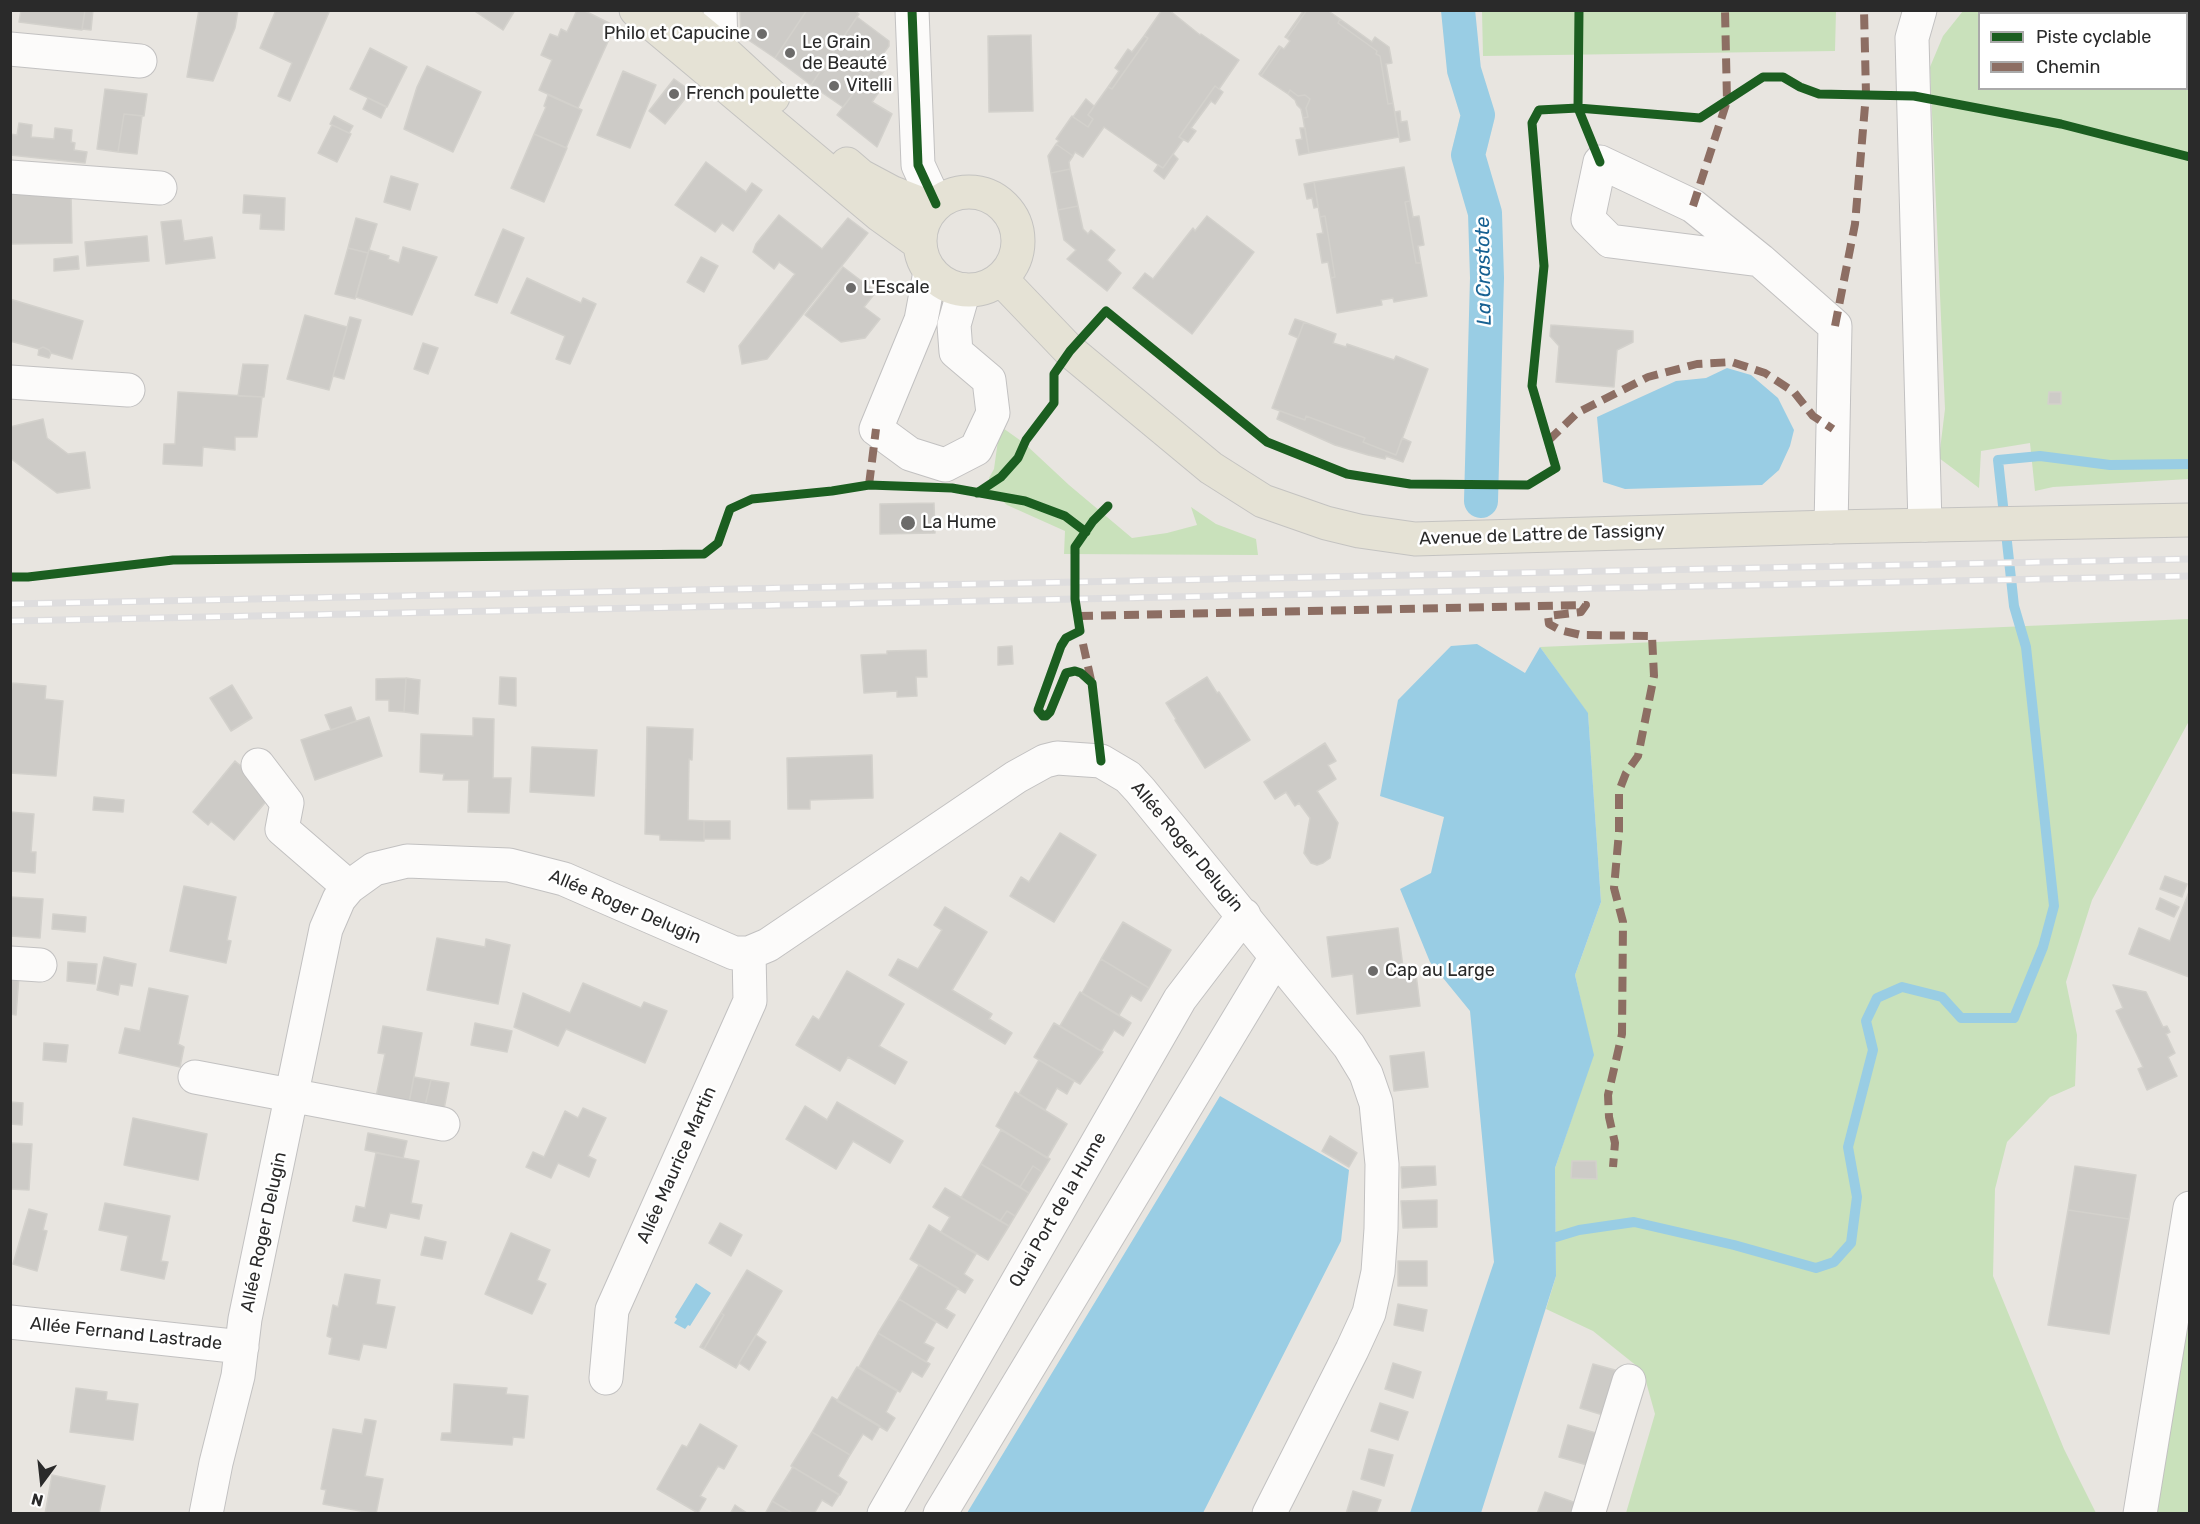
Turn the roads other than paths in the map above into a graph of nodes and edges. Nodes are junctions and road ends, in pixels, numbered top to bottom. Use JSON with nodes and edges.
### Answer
{"nodes":[{"id":1,"x":636,"y":10,"type":"edge"},
{"id":2,"x":674,"y":10,"type":"edge"},
{"id":3,"x":720,"y":10,"type":"edge"},
{"id":4,"x":912,"y":10,"type":"edge"},
{"id":5,"x":1920,"y":10,"type":"edge"},
{"id":6,"x":10,"y":49,"type":"edge"},
{"id":7,"x":721,"y":49,"type":"junction"},
{"id":8,"x":140,"y":61,"type":"dead end"},
{"id":9,"x":10,"y":177,"type":"edge"},
{"id":10,"x":160,"y":188,"type":"dead end"},
{"id":11,"x":934,"y":206,"type":"junction"},
{"id":12,"x":925,"y":257,"type":"junction"},
{"id":13,"x":1760,"y":260,"type":"junction"},
{"id":14,"x":1001,"y":279,"type":"junction"},
{"id":15,"x":964,"y":290,"type":"junction"},
{"id":16,"x":10,"y":382,"type":"edge"},
{"id":17,"x":128,"y":390,"type":"dead end"},
{"id":18,"x":2190,"y":520,"type":"edge"},
{"id":19,"x":1925,"y":525,"type":"junction"},
{"id":20,"x":1831,"y":527,"type":"junction"},
{"id":21,"x":258,"y":765,"type":"dead end"},
{"id":22,"x":349,"y":887,"type":"junction"},
{"id":23,"x":1244,"y":915,"type":"junction"},
{"id":24,"x":749,"y":953,"type":"junction"},
{"id":25,"x":1283,"y":964,"type":"junction"},
{"id":26,"x":195,"y":1077,"type":"dead end"},
{"id":27,"x":293,"y":1095,"type":"junction"},
{"id":28,"x":443,"y":1124,"type":"dead end"},
{"id":29,"x":2190,"y":1208,"type":"edge"},
{"id":30,"x":10,"y":1322,"type":"edge"},
{"id":31,"x":242,"y":1347,"type":"junction"},
{"id":32,"x":606,"y":1378,"type":"dead end"},
{"id":33,"x":1629,"y":1381,"type":"dead end"},
{"id":34,"x":206,"y":1514,"type":"edge"},
{"id":35,"x":884,"y":1514,"type":"edge"},
{"id":36,"x":940,"y":1514,"type":"edge"},
{"id":37,"x":1269,"y":1514,"type":"edge"},
{"id":38,"x":1588,"y":1514,"type":"edge"},
{"id":39,"x":2140,"y":1514,"type":"edge"}],
"edges":[{"from":1,"to":12,"type":"main road"},
{"from":2,"to":7,"type":"main road"},
{"from":3,"to":7,"type":"street"},
{"from":4,"to":11,"type":"street"},
{"from":5,"to":19,"type":"street"},
{"from":6,"to":8,"type":"street"},
{"from":7,"to":11,"type":"main road"},
{"from":9,"to":10,"type":"street"},
{"from":11,"to":12,"type":"main road"},
{"from":11,"to":14,"type":"main road"},
{"from":12,"to":15,"type":"main road"},
{"from":12,"to":15,"type":"street"},
{"from":13,"to":13,"type":"street"},
{"from":13,"to":20,"type":"street"},
{"from":14,"to":15,"type":"main road"},
{"from":14,"to":20,"type":"main road","name":"Avenue de Lattre de Tassigny"},
{"from":16,"to":17,"type":"street"},
{"from":18,"to":19,"type":"main road","name":"Avenue de Lattre de Tassigny"},
{"from":19,"to":20,"type":"main road","name":"Avenue de Lattre de Tassigny"},
{"from":21,"to":22,"type":"street"},
{"from":22,"to":24,"type":"street","name":"Allée Roger Delugin"},
{"from":22,"to":27,"type":"street","name":"Allée Roger Delugin"},
{"from":23,"to":24,"type":"street","name":"Allée Roger Delugin"},
{"from":23,"to":25,"type":"street","name":"Allée Roger Delugin"},
{"from":23,"to":35,"type":"street","name":"Quai Port de la Hume"},
{"from":24,"to":32,"type":"street","name":"Allée Maurice Martin"},
{"from":25,"to":36,"type":"street"},
{"from":25,"to":37,"type":"street","name":"Allée Roger Delugin"},
{"from":26,"to":27,"type":"street"},
{"from":27,"to":28,"type":"street"},
{"from":27,"to":31,"type":"street","name":"Allée Roger Delugin"},
{"from":29,"to":39,"type":"street"},
{"from":30,"to":31,"type":"street","name":"Allée Fernand Lastrade"},
{"from":31,"to":34,"type":"street","name":"Allée Roger Delugin"},
{"from":33,"to":38,"type":"street"}]}
